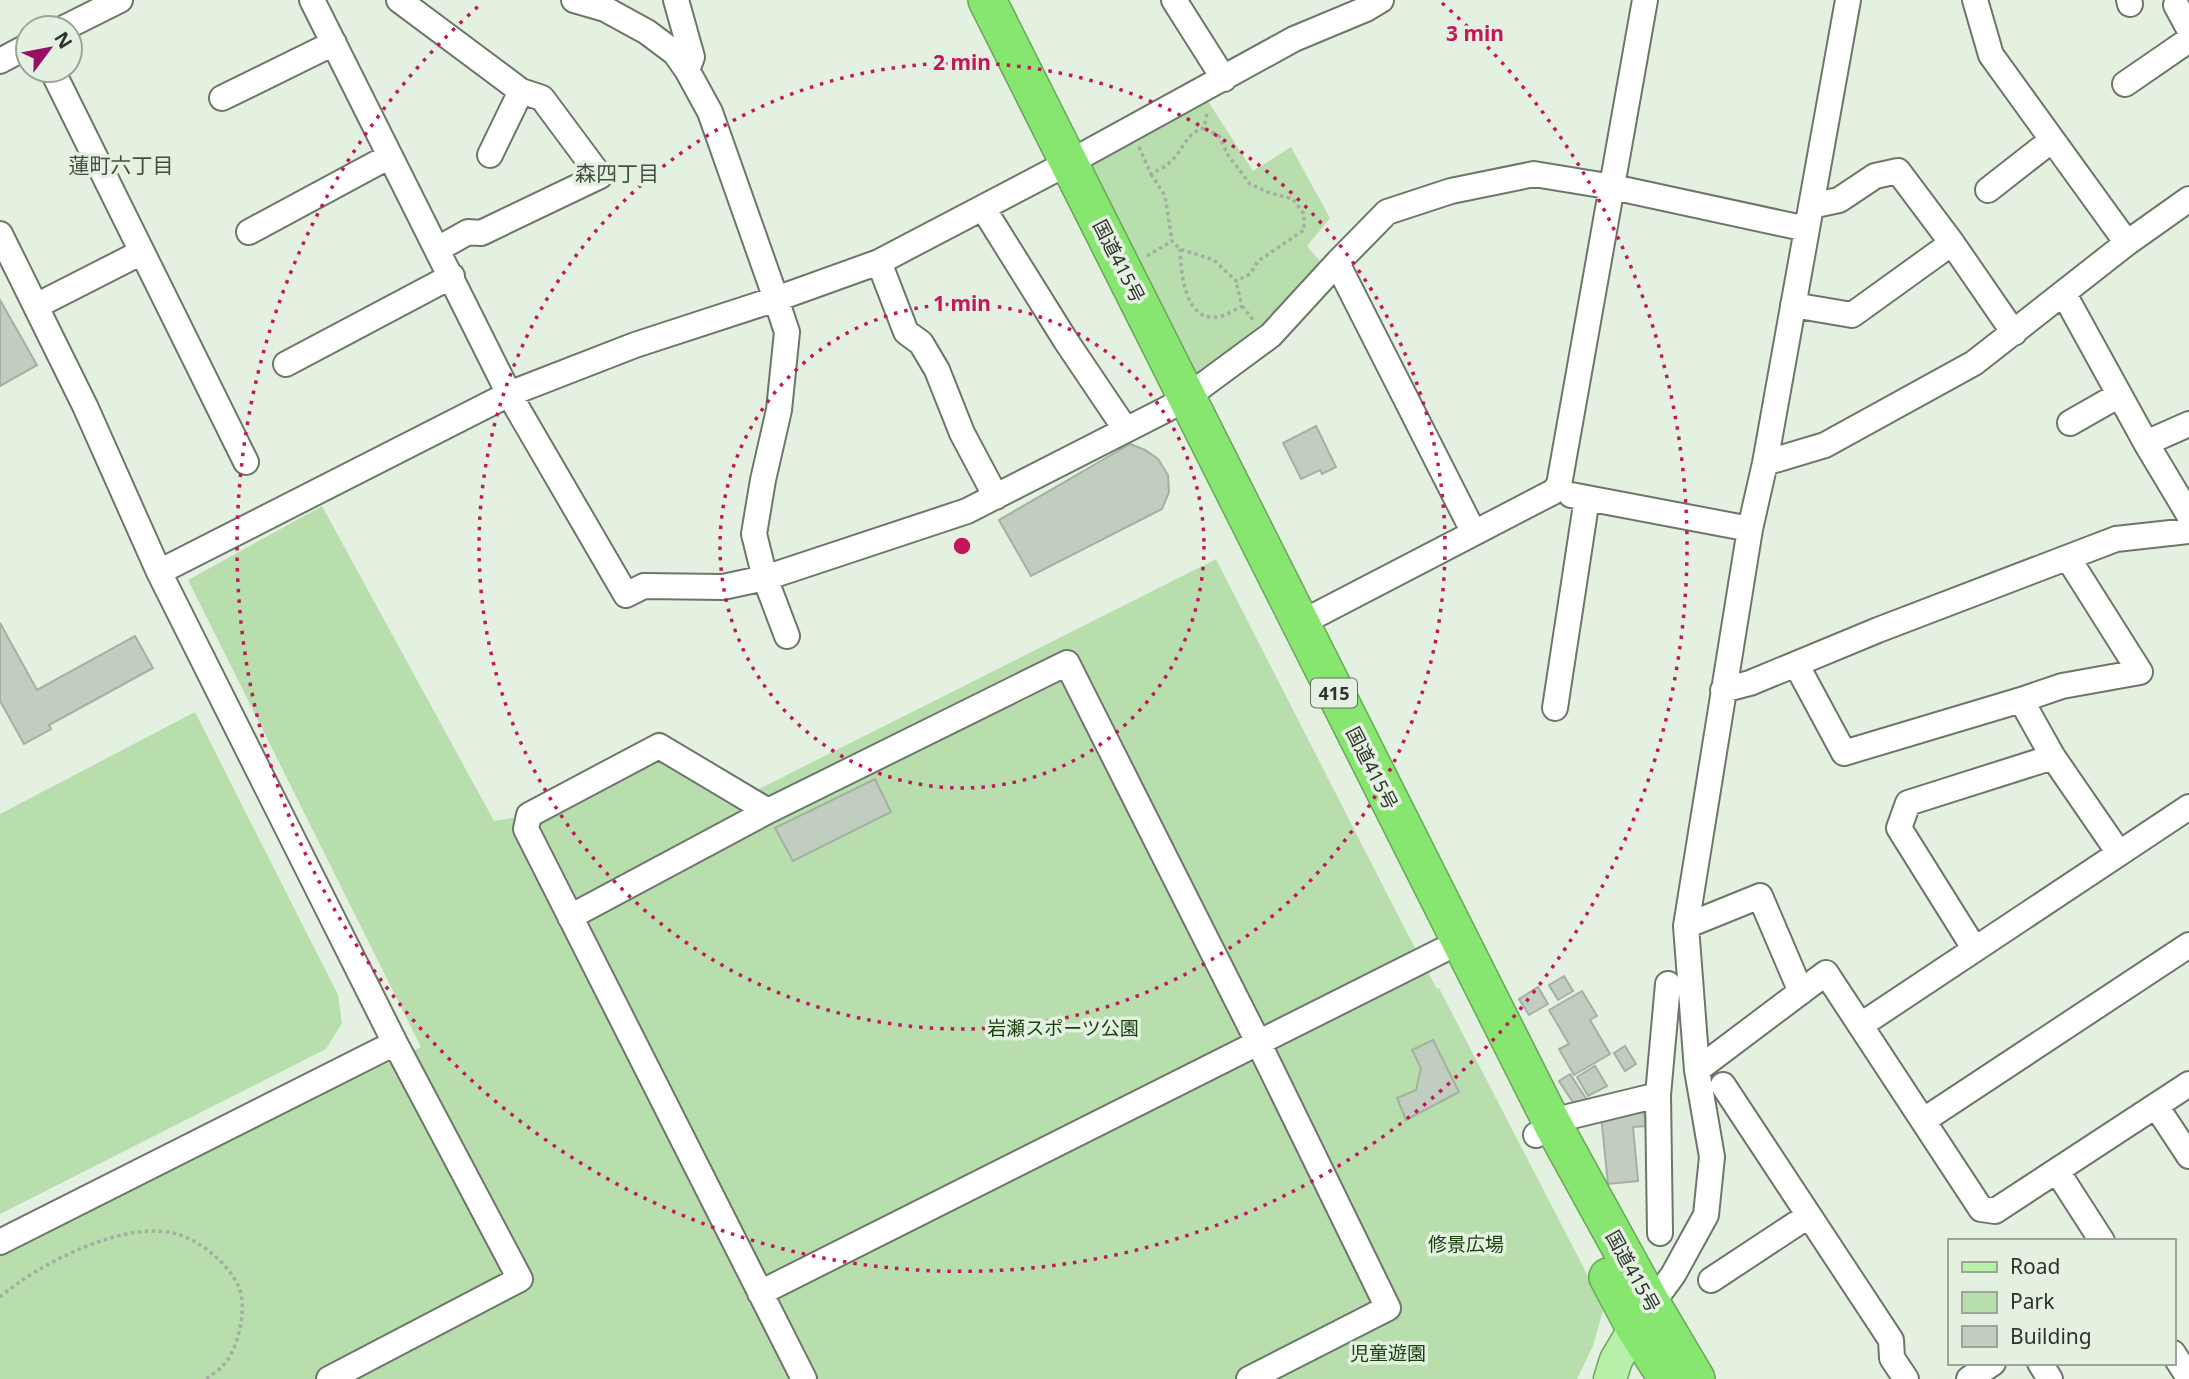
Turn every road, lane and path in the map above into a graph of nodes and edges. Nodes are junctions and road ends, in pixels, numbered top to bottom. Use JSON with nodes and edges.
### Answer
{"nodes":[{"id":1,"x":120,"y":0,"type":"edge"},
{"id":2,"x":312,"y":0,"type":"edge"},
{"id":3,"x":399,"y":0,"type":"edge"},
{"id":4,"x":574,"y":0,"type":"edge"},
{"id":5,"x":676,"y":0,"type":"edge"},
{"id":6,"x":962,"y":0,"type":"edge"},
{"id":7,"x":987,"y":0,"type":"edge"},
{"id":8,"x":1174,"y":0,"type":"edge"},
{"id":9,"x":1381,"y":0,"type":"edge"},
{"id":10,"x":1645,"y":0,"type":"edge"},
{"id":11,"x":1848,"y":0,"type":"edge"},
{"id":12,"x":1975,"y":0,"type":"edge"},
{"id":13,"x":2176,"y":5,"type":"dead end"},
{"id":14,"x":84,"y":18,"type":"edge"},
{"id":15,"x":2189,"y":29,"type":"edge"},
{"id":16,"x":2189,"y":40,"type":"edge"},
{"id":17,"x":334,"y":43,"type":"junction"},
{"id":18,"x":687,"y":70,"type":"junction"},
{"id":19,"x":1224,"y":79,"type":"junction"},
{"id":20,"x":59,"y":84,"type":"edge"},
{"id":21,"x":2125,"y":84,"type":"dead end"},
{"id":22,"x":521,"y":90,"type":"junction"},
{"id":23,"x":1199,"y":93,"type":"junction"},
{"id":24,"x":222,"y":98,"type":"dead end"},
{"id":25,"x":1204,"y":128,"type":"junction"},
{"id":26,"x":1129,"y":130,"type":"junction"},
{"id":27,"x":2052,"y":140,"type":"junction"},
{"id":28,"x":490,"y":155,"type":"dead end"},
{"id":29,"x":390,"y":156,"type":"junction"},
{"id":30,"x":1058,"y":168,"type":"junction"},
{"id":31,"x":1150,"y":174,"type":"junction"},
{"id":32,"x":1613,"y":187,"type":"junction"},
{"id":33,"x":1988,"y":190,"type":"dead end"},
{"id":34,"x":2189,"y":199,"type":"edge"},
{"id":35,"x":983,"y":208,"type":"junction"},
{"id":36,"x":1809,"y":218,"type":"junction"},
{"id":37,"x":248,"y":232,"type":"dead end"},
{"id":38,"x":0,"y":234,"type":"edge"},
{"id":39,"x":1172,"y":241,"type":"junction"},
{"id":40,"x":1952,"y":243,"type":"junction"},
{"id":41,"x":2127,"y":243,"type":"junction"},
{"id":42,"x":438,"y":249,"type":"junction"},
{"id":43,"x":1180,"y":249,"type":"junction"},
{"id":44,"x":142,"y":252,"type":"junction"},
{"id":45,"x":879,"y":262,"type":"junction"},
{"id":46,"x":1136,"y":262,"type":"dead end"},
{"id":47,"x":1337,"y":263,"type":"junction"},
{"id":48,"x":452,"y":276,"type":"junction"},
{"id":49,"x":1236,"y":281,"type":"junction"},
{"id":50,"x":2064,"y":294,"type":"junction"},
{"id":51,"x":776,"y":299,"type":"junction"},
{"id":52,"x":1793,"y":305,"type":"junction"},
{"id":53,"x":36,"y":306,"type":"junction"},
{"id":54,"x":2014,"y":333,"type":"junction"},
{"id":55,"x":286,"y":364,"type":"dead end"},
{"id":56,"x":509,"y":394,"type":"junction"},
{"id":57,"x":2119,"y":395,"type":"junction"},
{"id":58,"x":1177,"y":403,"type":"junction"},
{"id":59,"x":2070,"y":423,"type":"dead end"},
{"id":60,"x":2189,"y":424,"type":"edge"},
{"id":61,"x":1126,"y":430,"type":"junction"},
{"id":62,"x":2146,"y":443,"type":"junction"},
{"id":63,"x":246,"y":462,"type":"dead end"},
{"id":64,"x":1765,"y":463,"type":"junction"},
{"id":65,"x":1553,"y":492,"type":"junction"},
{"id":66,"x":996,"y":496,"type":"junction"},
{"id":67,"x":1587,"y":498,"type":"junction"},
{"id":68,"x":2189,"y":515,"type":"edge"},
{"id":69,"x":1750,"y":529,"type":"junction"},
{"id":70,"x":2189,"y":531,"type":"edge"},
{"id":71,"x":1474,"y":533,"type":"junction"},
{"id":72,"x":2068,"y":558,"type":"junction"},
{"id":73,"x":159,"y":572,"type":"junction"},
{"id":74,"x":765,"y":578,"type":"junction"},
{"id":75,"x":1299,"y":624,"type":"junction"},
{"id":76,"x":787,"y":636,"type":"dead end"},
{"id":77,"x":1796,"y":664,"type":"junction"},
{"id":78,"x":1723,"y":690,"type":"junction"},
{"id":79,"x":2021,"y":701,"type":"junction"},
{"id":80,"x":1555,"y":708,"type":"dead end"},
{"id":81,"x":2053,"y":757,"type":"junction"},
{"id":82,"x":2189,"y":807,"type":"edge"},
{"id":83,"x":768,"y":811,"type":"junction"},
{"id":84,"x":2119,"y":853,"type":"junction"},
{"id":85,"x":570,"y":917,"type":"junction"},
{"id":86,"x":1686,"y":926,"type":"junction"},
{"id":87,"x":2189,"y":945,"type":"edge"},
{"id":88,"x":1974,"y":948,"type":"junction"},
{"id":89,"x":1441,"y":951,"type":"junction"},
{"id":90,"x":1668,"y":984,"type":"dead end"},
{"id":91,"x":1801,"y":992,"type":"junction"},
{"id":92,"x":1861,"y":1025,"type":"junction"},
{"id":93,"x":395,"y":1043,"type":"junction"},
{"id":94,"x":1259,"y":1044,"type":"junction"},
{"id":95,"x":1697,"y":1070,"type":"junction"},
{"id":96,"x":2189,"y":1084,"type":"edge"},
{"id":97,"x":1723,"y":1086,"type":"dead end"},
{"id":98,"x":1658,"y":1095,"type":"junction"},
{"id":99,"x":2156,"y":1106,"type":"junction"},
{"id":100,"x":1744,"y":1117,"type":"junction"},
{"id":101,"x":1924,"y":1120,"type":"junction"},
{"id":102,"x":1706,"y":1124,"type":"junction"},
{"id":103,"x":1544,"y":1130,"type":"junction"},
{"id":104,"x":2189,"y":1156,"type":"edge"},
{"id":105,"x":2057,"y":1171,"type":"junction"},
{"id":106,"x":1808,"y":1216,"type":"junction"},
{"id":107,"x":1660,"y":1233,"type":"dead end"},
{"id":108,"x":2101,"y":1239,"type":"edge"},
{"id":109,"x":0,"y":1242,"type":"edge"},
{"id":110,"x":1711,"y":1280,"type":"dead end"},
{"id":111,"x":760,"y":1293,"type":"junction"},
{"id":112,"x":0,"y":1297,"type":"edge"},
{"id":113,"x":1643,"y":1315,"type":"junction"},
{"id":114,"x":2175,"y":1356,"type":"edge"},
{"id":115,"x":1990,"y":1365,"type":"edge"},
{"id":116,"x":2189,"y":1378,"type":"edge"},
{"id":117,"x":205,"y":1379,"type":"edge"},
{"id":118,"x":329,"y":1379,"type":"edge"},
{"id":119,"x":804,"y":1379,"type":"edge"},
{"id":120,"x":1249,"y":1379,"type":"edge"},
{"id":121,"x":1610,"y":1379,"type":"edge"},
{"id":122,"x":1667,"y":1379,"type":"edge"},
{"id":123,"x":1696,"y":1379,"type":"edge"},
{"id":124,"x":1906,"y":1379,"type":"edge"},
{"id":125,"x":1969,"y":1379,"type":"edge"}],
"edges":[{"from":1,"to":14,"type":"street"},
{"from":2,"to":17,"type":"street"},
{"from":3,"to":22,"type":"street"},
{"from":4,"to":18,"type":"street"},
{"from":5,"to":18,"type":"street"},
{"from":6,"to":30,"type":"highway","name":"国道415号","number":"415"},
{"from":7,"to":30,"type":"highway","name":"国道415号","number":"415"},
{"from":8,"to":19,"type":"street"},
{"from":9,"to":19,"type":"street"},
{"from":10,"to":32,"type":"street"},
{"from":11,"to":36,"type":"street"},
{"from":12,"to":27,"type":"street"},
{"from":13,"to":15,"type":"street"},
{"from":16,"to":21,"type":"street"},
{"from":17,"to":24,"type":"street"},
{"from":17,"to":29,"type":"street"},
{"from":18,"to":51,"type":"street"},
{"from":19,"to":23,"type":"street"},
{"from":20,"to":44,"type":"street"},
{"from":22,"to":28,"type":"street"},
{"from":22,"to":42,"type":"street"},
{"from":23,"to":25,"type":"path"},
{"from":23,"to":26,"type":"street"},
{"from":25,"to":31,"type":"path"},
{"from":25,"to":49,"type":"path"},
{"from":26,"to":30,"type":"street"},
{"from":26,"to":31,"type":"path"},
{"from":27,"to":33,"type":"street"},
{"from":27,"to":41,"type":"street"},
{"from":29,"to":37,"type":"street"},
{"from":29,"to":42,"type":"street"},
{"from":30,"to":35,"type":"street"},
{"from":30,"to":58,"type":"highway","name":"国道415号","number":"415"},
{"from":31,"to":39,"type":"path"},
{"from":32,"to":36,"type":"street"},
{"from":32,"to":47,"type":"street"},
{"from":32,"to":65,"type":"street"},
{"from":34,"to":41,"type":"street"},
{"from":35,"to":45,"type":"street"},
{"from":35,"to":61,"type":"street"},
{"from":36,"to":40,"type":"street"},
{"from":36,"to":52,"type":"street"},
{"from":38,"to":53,"type":"street"},
{"from":39,"to":43,"type":"path"},
{"from":39,"to":46,"type":"path"},
{"from":40,"to":52,"type":"street"},
{"from":40,"to":54,"type":"street"},
{"from":41,"to":50,"type":"street"},
{"from":42,"to":48,"type":"street"},
{"from":43,"to":49,"type":"path"},
{"from":43,"to":49,"type":"path"},
{"from":44,"to":53,"type":"street"},
{"from":44,"to":63,"type":"street"},
{"from":45,"to":51,"type":"street"},
{"from":45,"to":66,"type":"street"},
{"from":47,"to":58,"type":"street"},
{"from":47,"to":71,"type":"street"},
{"from":48,"to":55,"type":"street"},
{"from":48,"to":56,"type":"street"},
{"from":50,"to":54,"type":"street"},
{"from":50,"to":57,"type":"street"},
{"from":51,"to":56,"type":"street"},
{"from":51,"to":74,"type":"street"},
{"from":52,"to":64,"type":"street"},
{"from":53,"to":73,"type":"street"},
{"from":54,"to":64,"type":"street"},
{"from":56,"to":73,"type":"street"},
{"from":56,"to":74,"type":"street"},
{"from":57,"to":59,"type":"street"},
{"from":57,"to":62,"type":"street"},
{"from":58,"to":61,"type":"street"},
{"from":58,"to":75,"type":"highway","name":"国道415号","number":"415"},
{"from":58,"to":89,"type":"highway","name":"国道415号","number":"415"},
{"from":60,"to":62,"type":"street"},
{"from":61,"to":66,"type":"street"},
{"from":62,"to":68,"type":"street"},
{"from":64,"to":69,"type":"street"},
{"from":65,"to":67,"type":"street"},
{"from":65,"to":71,"type":"street"},
{"from":66,"to":74,"type":"street"},
{"from":67,"to":69,"type":"street"},
{"from":67,"to":80,"type":"street"},
{"from":69,"to":78,"type":"street"},
{"from":70,"to":72,"type":"street"},
{"from":71,"to":75,"type":"street"},
{"from":72,"to":77,"type":"street"},
{"from":72,"to":79,"type":"street"},
{"from":73,"to":93,"type":"street"},
{"from":74,"to":76,"type":"street"},
{"from":75,"to":103,"type":"highway","name":"国道415号","number":"415"},
{"from":77,"to":78,"type":"street"},
{"from":77,"to":79,"type":"street"},
{"from":78,"to":86,"type":"street"},
{"from":79,"to":81,"type":"street"},
{"from":81,"to":84,"type":"street"},
{"from":81,"to":88,"type":"street"},
{"from":82,"to":84,"type":"street"},
{"from":83,"to":85,"type":"street"},
{"from":83,"to":85,"type":"street"},
{"from":83,"to":94,"type":"street"},
{"from":84,"to":88,"type":"street"},
{"from":85,"to":111,"type":"street"},
{"from":86,"to":91,"type":"street"},
{"from":86,"to":95,"type":"street"},
{"from":87,"to":101,"type":"street"},
{"from":88,"to":92,"type":"street"},
{"from":89,"to":94,"type":"street"},
{"from":89,"to":103,"type":"highway","name":"国道415号","number":"415"},
{"from":90,"to":98,"type":"street"},
{"from":91,"to":92,"type":"street"},
{"from":91,"to":95,"type":"street"},
{"from":92,"to":101,"type":"street"},
{"from":93,"to":109,"type":"street"},
{"from":93,"to":118,"type":"street"},
{"from":94,"to":111,"type":"street"},
{"from":94,"to":120,"type":"street"},
{"from":95,"to":102,"type":"street"},
{"from":96,"to":99,"type":"street"},
{"from":97,"to":100,"type":"street"},
{"from":98,"to":103,"type":"street"},
{"from":98,"to":107,"type":"street"},
{"from":99,"to":104,"type":"street"},
{"from":99,"to":105,"type":"street"},
{"from":100,"to":102,"type":"street"},
{"from":100,"to":106,"type":"street"},
{"from":101,"to":105,"type":"street"},
{"from":102,"to":113,"type":"street"},
{"from":103,"to":113,"type":"highway","name":"国道415号","number":"415"},
{"from":105,"to":108,"type":"street"},
{"from":106,"to":110,"type":"street"},
{"from":106,"to":124,"type":"street"},
{"from":111,"to":119,"type":"street"},
{"from":112,"to":117,"type":"path"},
{"from":113,"to":121,"type":"main road"},
{"from":113,"to":122,"type":"highway","name":"国道415号","number":"415"},
{"from":113,"to":123,"type":"highway","name":"国道415号","number":"415"},
{"from":114,"to":116,"type":"street"},
{"from":115,"to":125,"type":"street"}]}
